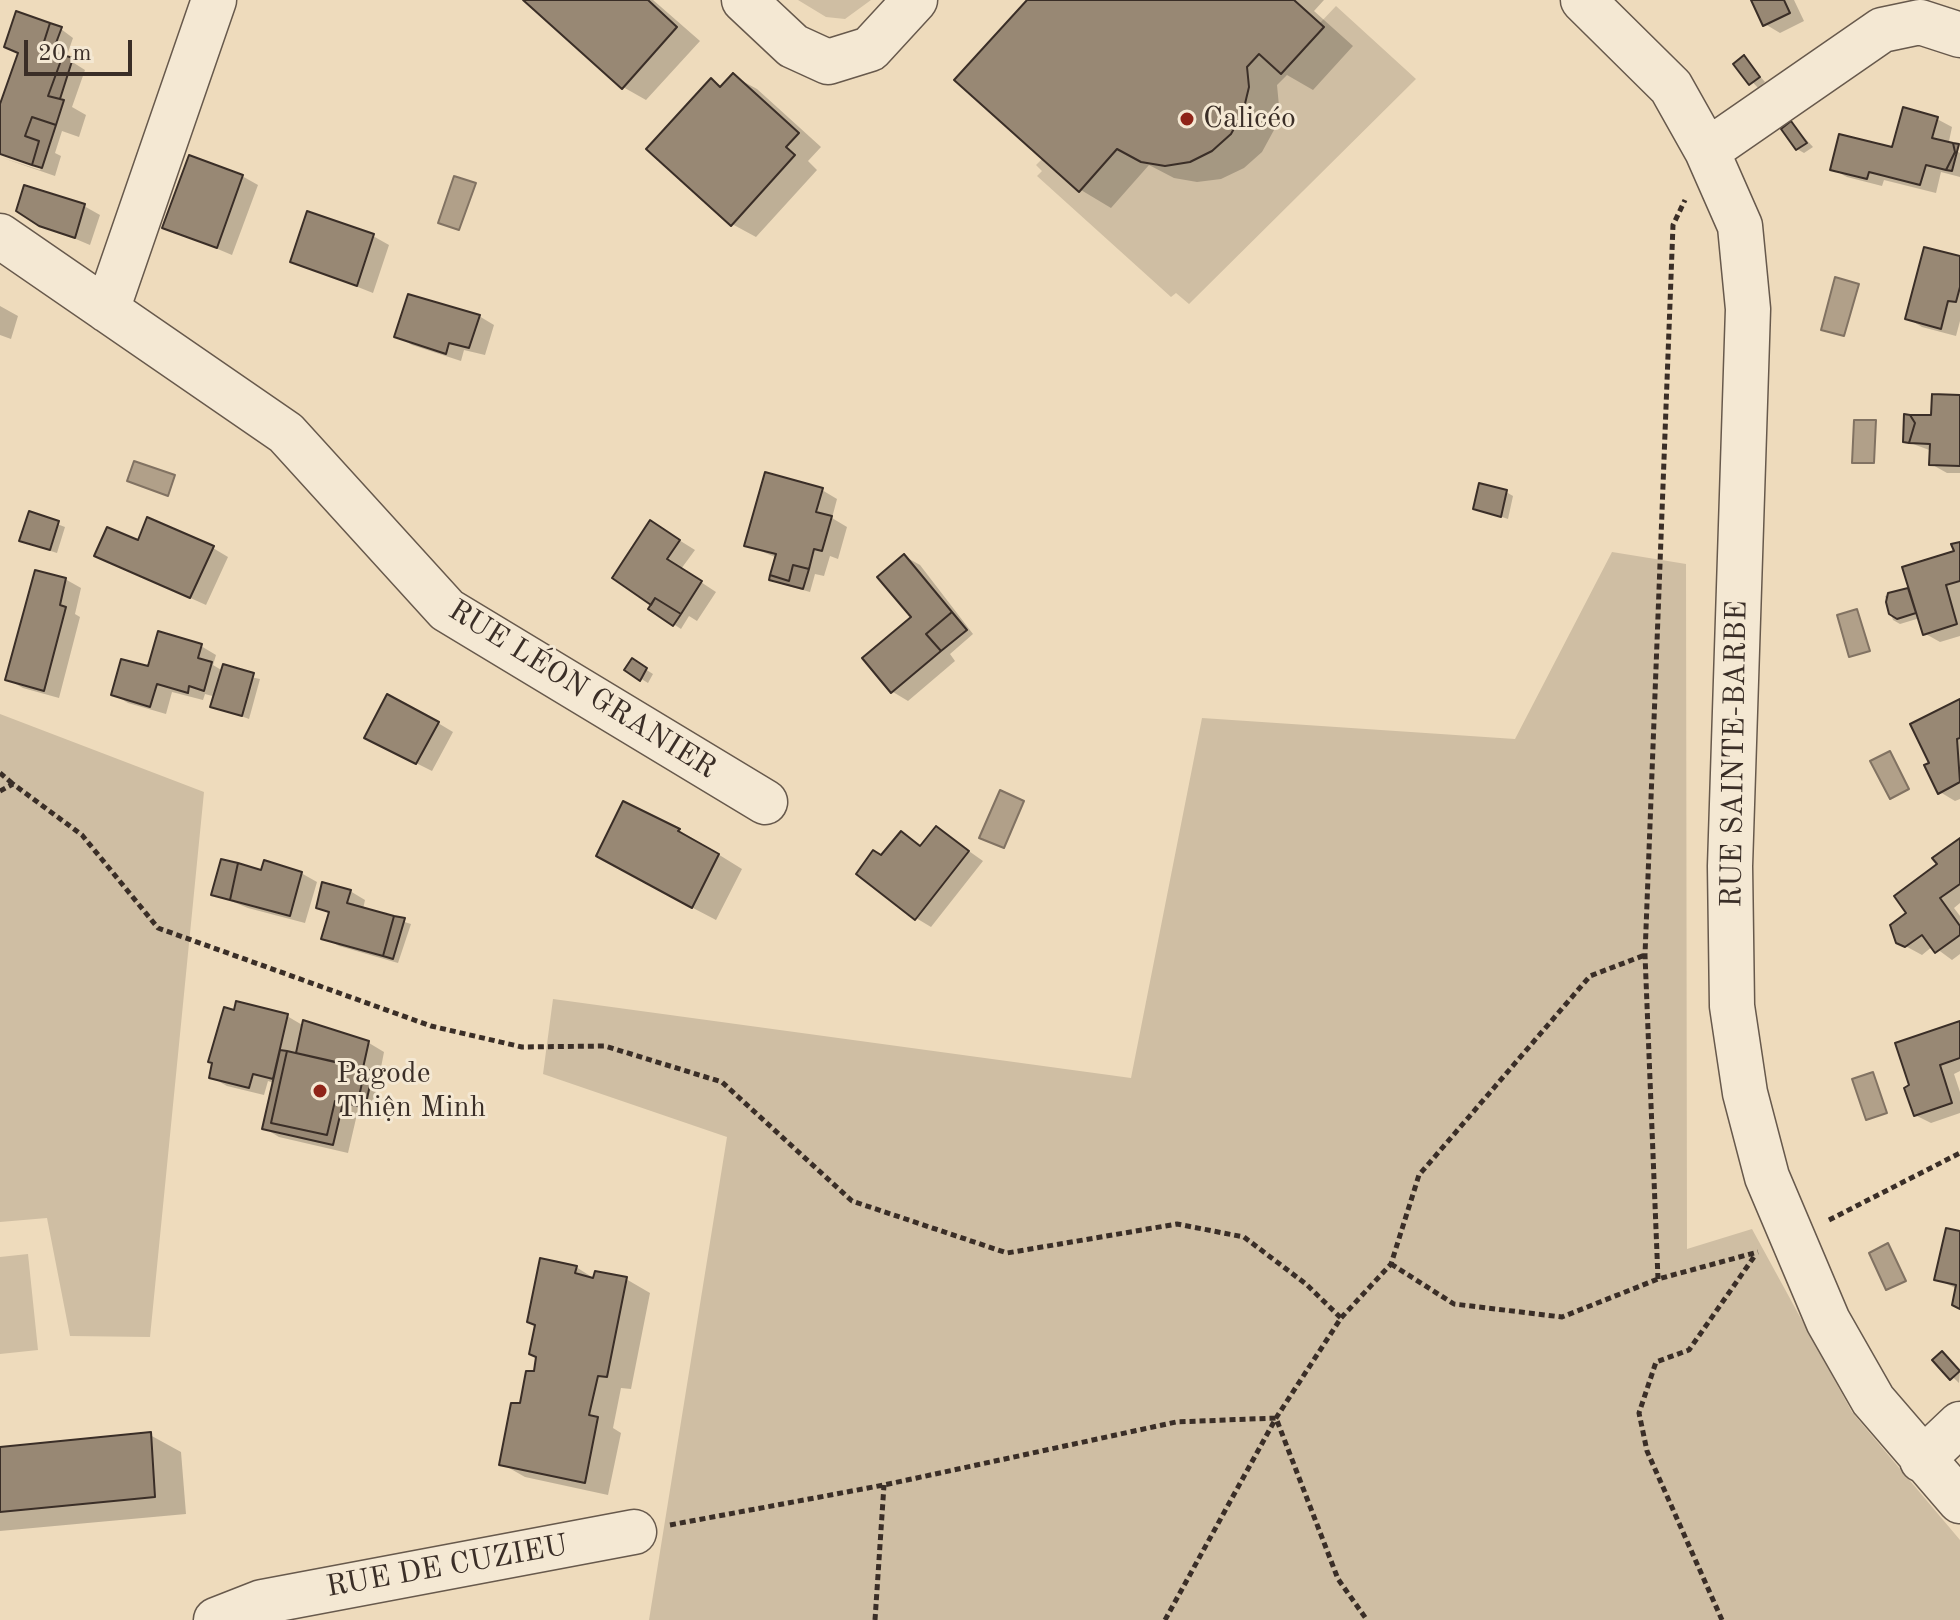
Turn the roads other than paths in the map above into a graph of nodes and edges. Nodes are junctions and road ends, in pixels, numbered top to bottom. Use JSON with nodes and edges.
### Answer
{"nodes":[{"id":1,"x":214,"y":0,"type":"edge"},
{"id":2,"x":744,"y":0,"type":"edge"},
{"id":3,"x":915,"y":0,"type":"edge"},
{"id":4,"x":1583,"y":0,"type":"edge"},
{"id":5,"x":1936,"y":19,"type":"edge"},
{"id":6,"x":1707,"y":151,"type":"junction"},
{"id":7,"x":0,"y":236,"type":"edge"},
{"id":8,"x":107,"y":310,"type":"junction"},
{"id":9,"x":765,"y":802,"type":"dead end"},
{"id":10,"x":1960,"y":1424,"type":"edge"},
{"id":11,"x":1922,"y":1460,"type":"junction"},
{"id":12,"x":1960,"y":1501,"type":"edge"},
{"id":13,"x":634,"y":1532,"type":"road end"},
{"id":14,"x":216,"y":1620,"type":"edge"}],
"edges":[{"from":1,"to":8,"type":"street"},
{"from":2,"to":3,"type":"street"},
{"from":4,"to":6,"type":"street","name":"RUE SAINTE-BARBE"},
{"from":5,"to":6,"type":"street"},
{"from":6,"to":11,"type":"street","name":"RUE SAINTE-BARBE"},
{"from":7,"to":8,"type":"street","name":"RUE LÉON GRANIER"},
{"from":8,"to":9,"type":"street","name":"RUE LÉON GRANIER"},
{"from":10,"to":11,"type":"street"},
{"from":11,"to":12,"type":"street","name":"RUE SAINTE-BARBE"},
{"from":13,"to":14,"type":"street","name":"RUE DE CUZIEU"}]}
